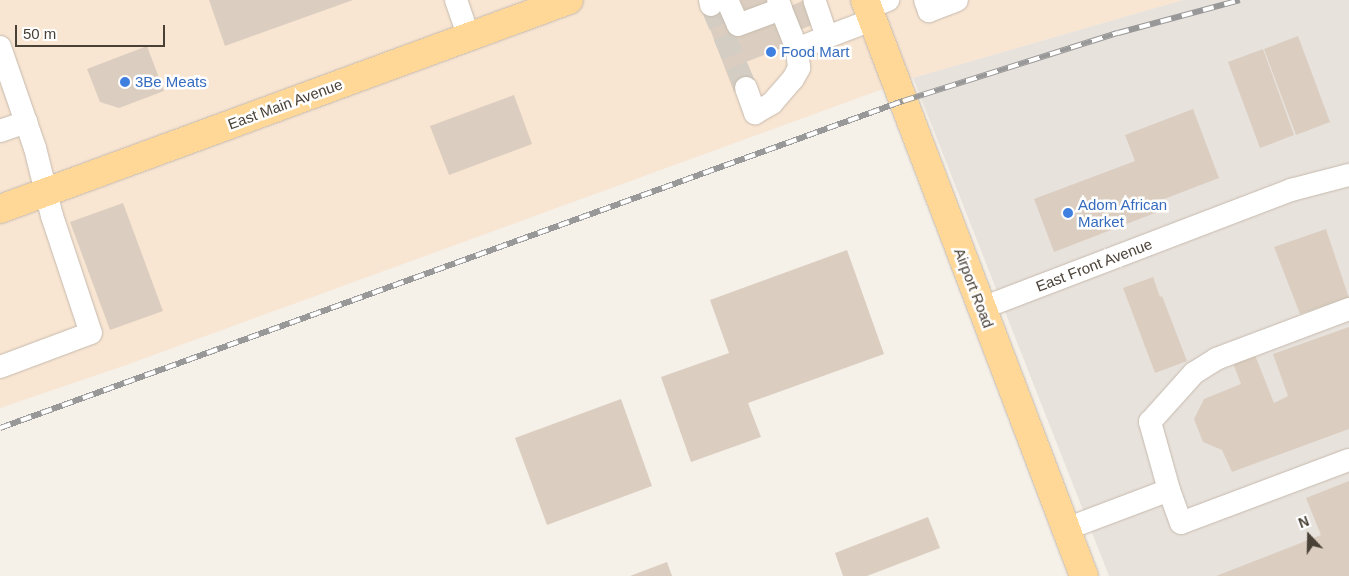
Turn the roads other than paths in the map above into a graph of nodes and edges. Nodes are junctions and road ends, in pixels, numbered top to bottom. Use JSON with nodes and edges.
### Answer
{"nodes":[{"id":1,"x":456,"y":0,"type":"edge"},
{"id":2,"x":569,"y":0,"type":"edge"},
{"id":3,"x":814,"y":0,"type":"edge"},
{"id":4,"x":957,"y":0,"type":"edge"},
{"id":5,"x":721,"y":1,"type":"edge"},
{"id":6,"x":779,"y":4,"type":"edge"},
{"id":7,"x":927,"y":5,"type":"edge"},
{"id":8,"x":873,"y":7,"type":"edge"},
{"id":9,"x":469,"y":37,"type":"junction"},
{"id":10,"x":827,"y":37,"type":"junction"},
{"id":11,"x":0,"y":47,"type":"edge"},
{"id":12,"x":797,"y":49,"type":"junction"},
{"id":13,"x":746,"y":88,"type":"tunnel mouth"},
{"id":14,"x":26,"y":122,"type":"junction"},
{"id":15,"x":0,"y":131,"type":"edge"},
{"id":16,"x":1349,"y":175,"type":"edge"},
{"id":17,"x":48,"y":192,"type":"junction"},
{"id":18,"x":0,"y":208,"type":"edge"},
{"id":19,"x":982,"y":308,"type":"junction"},
{"id":20,"x":1349,"y":309,"type":"edge"},
{"id":21,"x":0,"y":367,"type":"edge"},
{"id":22,"x":1349,"y":460,"type":"edge"},
{"id":23,"x":1169,"y":490,"type":"junction"},
{"id":24,"x":1066,"y":529,"type":"junction"},
{"id":25,"x":1084,"y":576,"type":"edge"}],
"edges":[{"from":1,"to":9,"type":"street"},
{"from":2,"to":9,"type":"main road","name":"East Main Avenue"},
{"from":3,"to":10,"type":"street"},
{"from":4,"to":7,"type":"street"},
{"from":5,"to":6,"type":"street"},
{"from":6,"to":12,"type":"street"},
{"from":8,"to":10,"type":"street"},
{"from":8,"to":19,"type":"main road","name":"Airport Road"},
{"from":9,"to":17,"type":"main road","name":"East Main Avenue"},
{"from":10,"to":12,"type":"street"},
{"from":11,"to":14,"type":"street"},
{"from":12,"to":13,"type":"street"},
{"from":14,"to":15,"type":"street"},
{"from":14,"to":17,"type":"street"},
{"from":16,"to":19,"type":"street","name":"East Front Avenue"},
{"from":17,"to":18,"type":"main road","name":"East Main Avenue"},
{"from":17,"to":21,"type":"street"},
{"from":19,"to":24,"type":"main road","name":"Airport Road"},
{"from":20,"to":23,"type":"street"},
{"from":22,"to":23,"type":"street"},
{"from":23,"to":24,"type":"street"},
{"from":24,"to":25,"type":"main road","name":"Airport Road"}]}
